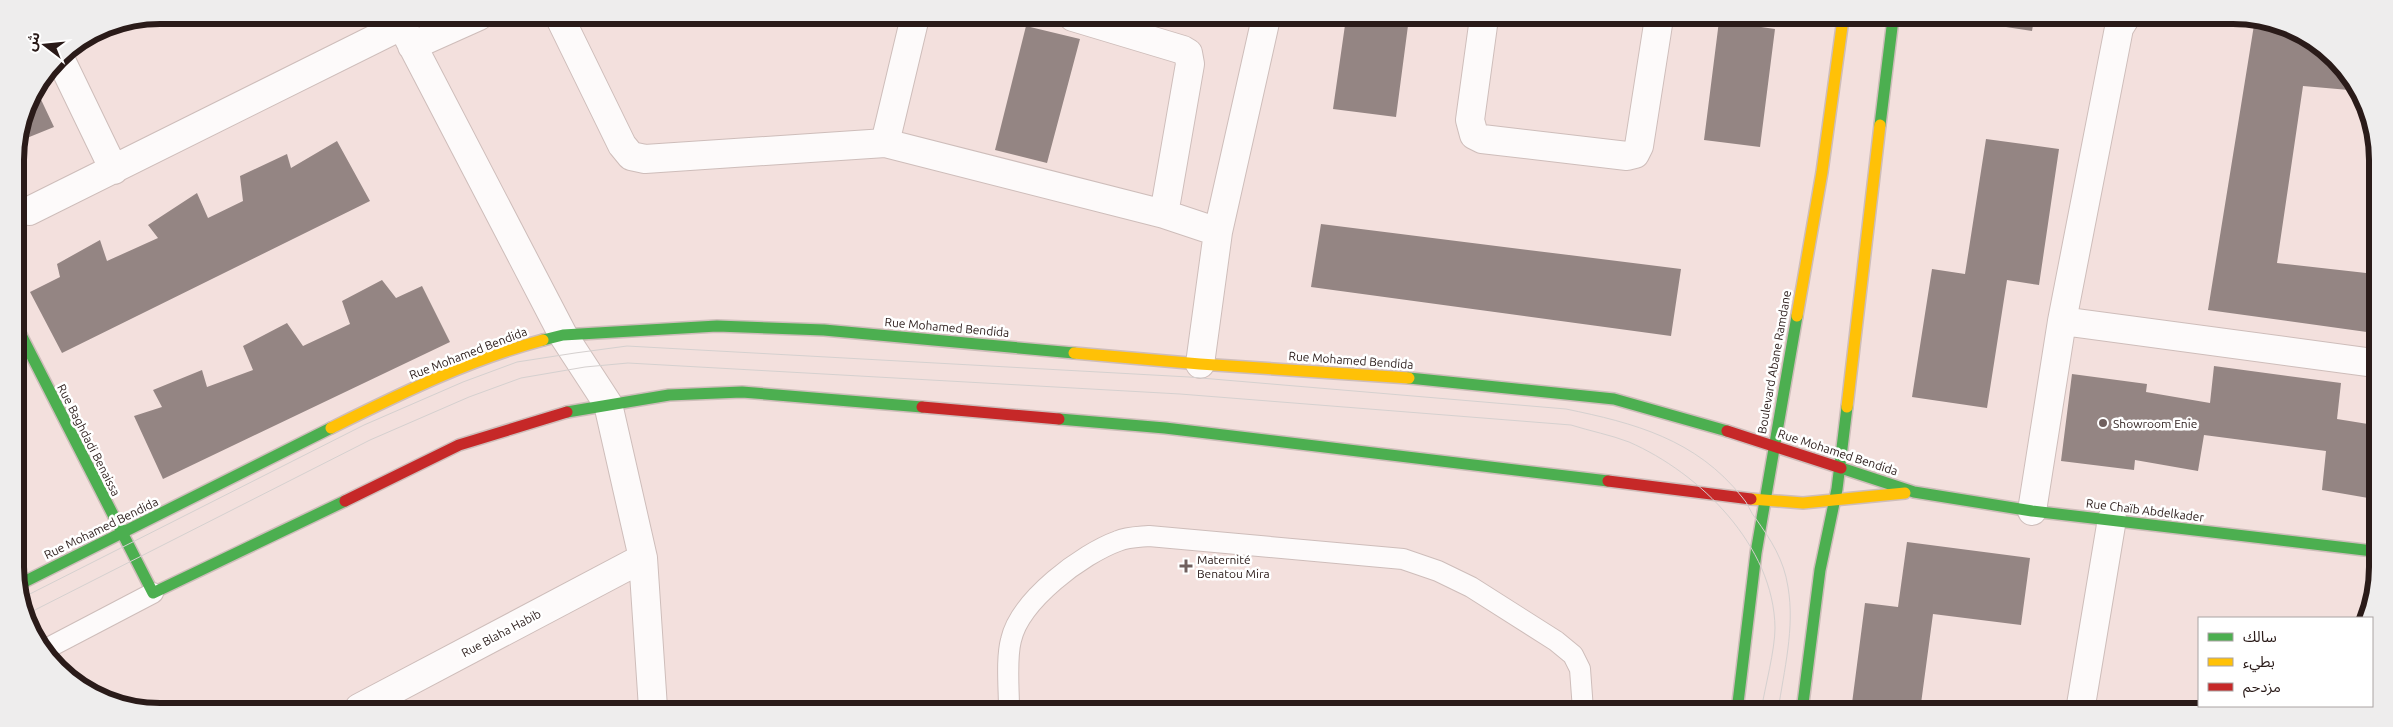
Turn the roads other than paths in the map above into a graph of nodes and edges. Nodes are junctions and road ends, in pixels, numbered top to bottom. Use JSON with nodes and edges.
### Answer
{"nodes":[{"id":1,"x":432,"y":24,"type":"edge"},
{"id":2,"x":563,"y":24,"type":"edge"},
{"id":3,"x":913,"y":24,"type":"edge"},
{"id":4,"x":1096,"y":24,"type":"edge"},
{"id":5,"x":1265,"y":24,"type":"edge"},
{"id":6,"x":1483,"y":24,"type":"edge"},
{"id":7,"x":1658,"y":24,"type":"edge"},
{"id":8,"x":1842,"y":24,"type":"edge"},
{"id":9,"x":1892,"y":24,"type":"edge"},
{"id":10,"x":2122,"y":24,"type":"edge"},
{"id":11,"x":403,"y":29,"type":"edge"},
{"id":12,"x":66,"y":70,"type":"edge"},
{"id":13,"x":885,"y":143,"type":"junction"},
{"id":14,"x":114,"y":170,"type":"junction"},
{"id":15,"x":29,"y":210,"type":"dead end"},
{"id":16,"x":1164,"y":214,"type":"junction"},
{"id":17,"x":1218,"y":232,"type":"junction"},
{"id":18,"x":2062,"y":321,"type":"junction"},
{"id":19,"x":563,"y":335,"type":"junction"},
{"id":20,"x":24,"y":341,"type":"edge"},
{"id":21,"x":2369,"y":362,"type":"edge"},
{"id":22,"x":1200,"y":364,"type":"junction"},
{"id":23,"x":608,"y":404,"type":"junction"},
{"id":24,"x":1774,"y":446,"type":"junction"},
{"id":25,"x":1839,"y":466,"type":"junction"},
{"id":26,"x":1914,"y":492,"type":"junction"},
{"id":27,"x":1833,"y":500,"type":"junction"},
{"id":28,"x":1766,"y":503,"type":"junction"},
{"id":29,"x":2032,"y":511,"type":"junction"},
{"id":30,"x":2112,"y":519,"type":"junction"},
{"id":31,"x":121,"y":534,"type":"junction"},
{"id":32,"x":2369,"y":551,"type":"edge"},
{"id":33,"x":643,"y":558,"type":"junction"},
{"id":34,"x":25,"y":582,"type":"edge"},
{"id":35,"x":153,"y":593,"type":"junction"},
{"id":36,"x":50,"y":647,"type":"edge"},
{"id":37,"x":368,"y":703,"type":"edge"},
{"id":38,"x":653,"y":703,"type":"edge"},
{"id":39,"x":1009,"y":703,"type":"edge"},
{"id":40,"x":1582,"y":703,"type":"edge"},
{"id":41,"x":1738,"y":703,"type":"edge"},
{"id":42,"x":1803,"y":703,"type":"edge"},
{"id":43,"x":2081,"y":703,"type":"edge"}],
"edges":[{"from":1,"to":11,"type":"street"},
{"from":2,"to":13,"type":"street"},
{"from":3,"to":13,"type":"street"},
{"from":4,"to":16,"type":"street"},
{"from":5,"to":17,"type":"street"},
{"from":6,"to":7,"type":"street"},
{"from":8,"to":24,"type":"street","name":"Boulevard Abane Ramdane"},
{"from":9,"to":25,"type":"street"},
{"from":10,"to":18,"type":"street"},
{"from":11,"to":14,"type":"street"},
{"from":11,"to":19,"type":"street"},
{"from":12,"to":14,"type":"street"},
{"from":13,"to":16,"type":"street"},
{"from":14,"to":15,"type":"street"},
{"from":16,"to":17,"type":"street"},
{"from":17,"to":22,"type":"street"},
{"from":18,"to":21,"type":"street"},
{"from":18,"to":29,"type":"street"},
{"from":19,"to":22,"type":"street","name":"Rue Mohamed Bendida"},
{"from":19,"to":23,"type":"street"},
{"from":19,"to":31,"type":"street","name":"Rue Mohamed Bendida"},
{"from":20,"to":31,"type":"street","name":"Rue Baghdadi Benaissa"},
{"from":22,"to":24,"type":"street","name":"Rue Mohamed Bendida"},
{"from":23,"to":28,"type":"street"},
{"from":23,"to":33,"type":"street"},
{"from":23,"to":35,"type":"street"},
{"from":24,"to":25,"type":"street","name":"Rue Mohamed Bendida"},
{"from":24,"to":28,"type":"street","name":"Boulevard Abane Ramdane"},
{"from":25,"to":26,"type":"street","name":"Rue Mohamed Bendida"},
{"from":25,"to":27,"type":"street"},
{"from":26,"to":27,"type":"street"},
{"from":26,"to":29,"type":"street","name":"Rue Chaïb Abdelkader"},
{"from":27,"to":28,"type":"street"},
{"from":27,"to":42,"type":"street"},
{"from":28,"to":41,"type":"street","name":"Boulevard Abane Ramdane"},
{"from":29,"to":30,"type":"street","name":"Rue Chaïb Abdelkader"},
{"from":30,"to":32,"type":"street","name":"Rue Chaïb Abdelkader"},
{"from":30,"to":43,"type":"street"},
{"from":31,"to":34,"type":"street","name":"Rue Mohamed Bendida"},
{"from":31,"to":35,"type":"street","name":"Rue Baghdadi Benaissa"},
{"from":33,"to":37,"type":"street","name":"Rue Blaha Habib"},
{"from":33,"to":38,"type":"street"},
{"from":35,"to":36,"type":"lane"},
{"from":39,"to":40,"type":"lane"}]}
